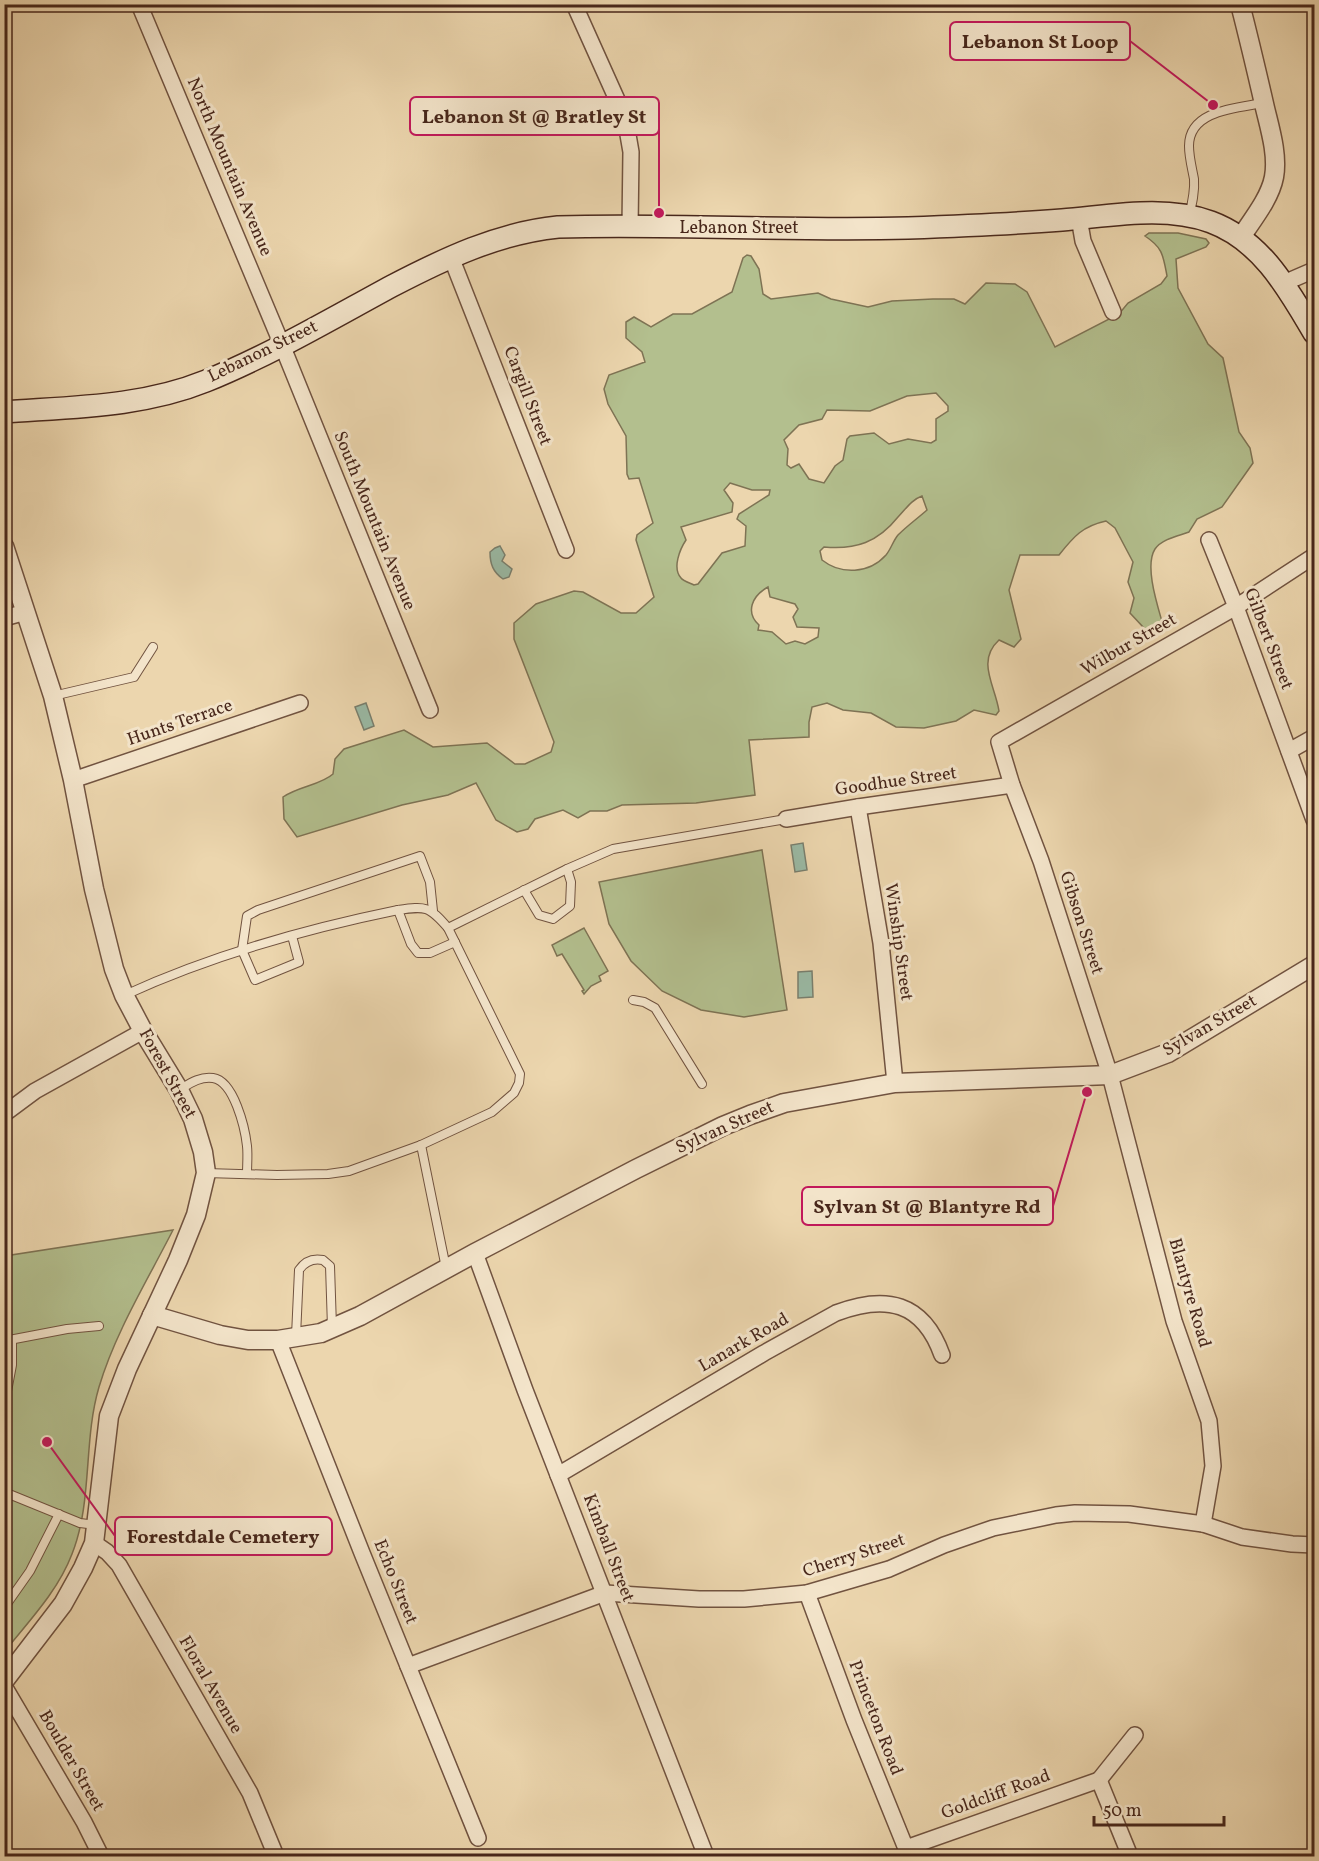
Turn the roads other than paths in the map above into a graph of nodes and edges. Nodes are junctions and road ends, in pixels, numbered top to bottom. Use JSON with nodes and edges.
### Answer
{"nodes":[{"id":1,"x":139,"y":4,"type":"edge"},
{"id":2,"x":574,"y":4,"type":"edge"},
{"id":3,"x":1240,"y":4,"type":"edge"},
{"id":4,"x":1264,"y":103,"type":"junction"},
{"id":5,"x":1189,"y":216,"type":"junction"},
{"id":6,"x":1079,"y":218,"type":"junction"},
{"id":7,"x":630,"y":227,"type":"junction"},
{"id":8,"x":1241,"y":237,"type":"junction"},
{"id":9,"x":452,"y":257,"type":"junction"},
{"id":10,"x":1314,"y":270,"type":"edge"},
{"id":11,"x":1284,"y":283,"type":"junction"},
{"id":12,"x":1113,"y":312,"type":"dead end"},
{"id":13,"x":1314,"y":333,"type":"edge"},
{"id":14,"x":282,"y":345,"type":"junction"},
{"id":15,"x":4,"y":412,"type":"edge"},
{"id":16,"x":1209,"y":540,"type":"dead end"},
{"id":17,"x":4,"y":546,"type":"edge"},
{"id":18,"x":566,"y":550,"type":"dead end"},
{"id":19,"x":1314,"y":556,"type":"edge"},
{"id":20,"x":1236,"y":607,"type":"junction"},
{"id":21,"x":26,"y":612,"type":"junction"},
{"id":22,"x":4,"y":618,"type":"edge"},
{"id":23,"x":153,"y":647,"type":"dead end"},
{"id":24,"x":53,"y":696,"type":"junction"},
{"id":25,"x":300,"y":703,"type":"dead end"},
{"id":26,"x":430,"y":710,"type":"dead end"},
{"id":27,"x":1314,"y":738,"type":"edge"},
{"id":28,"x":1289,"y":751,"type":"junction"},
{"id":29,"x":73,"y":780,"type":"junction"},
{"id":30,"x":1012,"y":785,"type":"junction"},
{"id":31,"x":858,"y":807,"type":"junction"},
{"id":32,"x":786,"y":819,"type":"joint"},
{"id":33,"x":1314,"y":820,"type":"edge"},
{"id":34,"x":567,"y":869,"type":"junction"},
{"id":35,"x":524,"y":890,"type":"junction"},
{"id":36,"x":398,"y":910,"type":"junction"},
{"id":37,"x":433,"y":911,"type":"junction"},
{"id":38,"x":448,"y":928,"type":"junction"},
{"id":39,"x":292,"y":936,"type":"junction"},
{"id":40,"x":455,"y":942,"type":"junction"},
{"id":41,"x":243,"y":950,"type":"junction"},
{"id":42,"x":1314,"y":964,"type":"edge"},
{"id":43,"x":124,"y":995,"type":"junction"},
{"id":44,"x":633,"y":1000,"type":"dead end"},
{"id":45,"x":143,"y":1031,"type":"junction"},
{"id":46,"x":1110,"y":1075,"type":"junction"},
{"id":47,"x":895,"y":1083,"type":"junction"},
{"id":48,"x":702,"y":1084,"type":"dead end"},
{"id":49,"x":179,"y":1090,"type":"junction"},
{"id":50,"x":4,"y":1114,"type":"edge"},
{"id":51,"x":421,"y":1145,"type":"junction"},
{"id":52,"x":206,"y":1173,"type":"junction"},
{"id":53,"x":247,"y":1174,"type":"junction"},
{"id":54,"x":476,"y":1253,"type":"junction"},
{"id":55,"x":447,"y":1269,"type":"junction"},
{"id":56,"x":152,"y":1315,"type":"junction"},
{"id":57,"x":99,"y":1326,"type":"dead end"},
{"id":58,"x":332,"y":1329,"type":"junction"},
{"id":59,"x":287,"y":1338,"type":"junction"},
{"id":60,"x":8,"y":1340,"type":"edge"},
{"id":61,"x":942,"y":1355,"type":"dead end"},
{"id":62,"x":4,"y":1407,"type":"edge"},
{"id":63,"x":558,"y":1475,"type":"junction"},
{"id":64,"x":4,"y":1492,"type":"edge"},
{"id":65,"x":59,"y":1514,"type":"junction"},
{"id":66,"x":1203,"y":1524,"type":"junction"},
{"id":67,"x":98,"y":1525,"type":"junction"},
{"id":68,"x":94,"y":1543,"type":"junction"},
{"id":69,"x":1314,"y":1545,"type":"edge"},
{"id":70,"x":605,"y":1593,"type":"junction"},
{"id":71,"x":807,"y":1593,"type":"junction"},
{"id":72,"x":4,"y":1608,"type":"edge"},
{"id":73,"x":408,"y":1666,"type":"junction"},
{"id":74,"x":4,"y":1681,"type":"edge"},
{"id":75,"x":4,"y":1686,"type":"edge"},
{"id":76,"x":1135,"y":1735,"type":"dead end"},
{"id":77,"x":1100,"y":1779,"type":"junction"},
{"id":78,"x":478,"y":1838,"type":"dead end"},
{"id":79,"x":908,"y":1852,"type":"edge"},
{"id":80,"x":101,"y":1857,"type":"edge"},
{"id":81,"x":276,"y":1857,"type":"edge"},
{"id":82,"x":706,"y":1857,"type":"edge"},
{"id":83,"x":1130,"y":1857,"type":"edge"}],
"edges":[{"from":1,"to":14,"type":"street","name":"North Mountain Avenue"},
{"from":2,"to":7,"type":"street"},
{"from":3,"to":4,"type":"street"},
{"from":4,"to":5,"type":"lane"},
{"from":4,"to":8,"type":"street"},
{"from":5,"to":6,"type":"main road","name":"Lebanon Street"},
{"from":5,"to":8,"type":"main road","name":"Lebanon Street"},
{"from":6,"to":7,"type":"main road","name":"Lebanon Street"},
{"from":6,"to":12,"type":"street"},
{"from":7,"to":9,"type":"main road","name":"Lebanon Street"},
{"from":8,"to":11,"type":"main road","name":"Lebanon Street"},
{"from":9,"to":14,"type":"main road","name":"Lebanon Street"},
{"from":9,"to":18,"type":"street","name":"Cargill Street"},
{"from":10,"to":11,"type":"street"},
{"from":11,"to":13,"type":"main road","name":"Lebanon Street"},
{"from":14,"to":15,"type":"main road","name":"Lebanon Street"},
{"from":14,"to":26,"type":"street","name":"South Mountain Avenue"},
{"from":16,"to":20,"type":"street","name":"Gilbert Street"},
{"from":17,"to":21,"type":"street","name":"Forest Street"},
{"from":19,"to":20,"type":"street","name":"Wilbur Street"},
{"from":20,"to":28,"type":"street","name":"Gilbert Street"},
{"from":20,"to":30,"type":"street","name":"Wilbur Street"},
{"from":21,"to":22,"type":"street"},
{"from":21,"to":24,"type":"street","name":"Forest Street"},
{"from":23,"to":24,"type":"lane"},
{"from":24,"to":29,"type":"street","name":"Forest Street"},
{"from":25,"to":29,"type":"street","name":"Hunts Terrace"},
{"from":27,"to":28,"type":"street"},
{"from":28,"to":33,"type":"street","name":"Gilbert Street"},
{"from":29,"to":43,"type":"street","name":"Forest Street"},
{"from":30,"to":31,"type":"street","name":"Goodhue Street"},
{"from":30,"to":46,"type":"street","name":"Gibson Street"},
{"from":31,"to":32,"type":"street","name":"Goodhue Street"},
{"from":31,"to":47,"type":"street","name":"Winship Street"},
{"from":32,"to":34,"type":"lane"},
{"from":34,"to":35,"type":"lane"},
{"from":34,"to":35,"type":"lane"},
{"from":35,"to":38,"type":"lane"},
{"from":36,"to":37,"type":"lane"},
{"from":36,"to":39,"type":"lane"},
{"from":36,"to":40,"type":"lane"},
{"from":37,"to":38,"type":"lane"},
{"from":37,"to":41,"type":"lane"},
{"from":38,"to":40,"type":"lane"},
{"from":39,"to":41,"type":"lane"},
{"from":39,"to":41,"type":"lane"},
{"from":40,"to":51,"type":"lane"},
{"from":41,"to":43,"type":"lane"},
{"from":42,"to":46,"type":"street","name":"Sylvan Street"},
{"from":43,"to":45,"type":"street","name":"Forest Street"},
{"from":44,"to":48,"type":"lane"},
{"from":45,"to":49,"type":"street","name":"Forest Street"},
{"from":45,"to":50,"type":"street"},
{"from":46,"to":47,"type":"street","name":"Sylvan Street"},
{"from":46,"to":66,"type":"street","name":"Blantyre Road"},
{"from":47,"to":54,"type":"street","name":"Sylvan Street"},
{"from":49,"to":52,"type":"street","name":"Forest Street"},
{"from":49,"to":53,"type":"lane"},
{"from":51,"to":53,"type":"lane"},
{"from":51,"to":55,"type":"lane"},
{"from":52,"to":53,"type":"lane"},
{"from":52,"to":56,"type":"street","name":"Forest Street"},
{"from":54,"to":55,"type":"street","name":"Sylvan Street"},
{"from":54,"to":63,"type":"street","name":"Kimball Street"},
{"from":55,"to":58,"type":"street","name":"Sylvan Street"},
{"from":56,"to":59,"type":"street","name":"Sylvan Street"},
{"from":56,"to":67,"type":"street","name":"Forest Street"},
{"from":57,"to":60,"type":"lane"},
{"from":58,"to":59,"type":"street","name":"Sylvan Street"},
{"from":58,"to":59,"type":"lane"},
{"from":59,"to":73,"type":"street","name":"Echo Street"},
{"from":60,"to":62,"type":"lane"},
{"from":61,"to":63,"type":"street","name":"Lanark Road"},
{"from":63,"to":70,"type":"street","name":"Kimball Street"},
{"from":64,"to":65,"type":"lane"},
{"from":65,"to":67,"type":"lane"},
{"from":65,"to":72,"type":"lane"},
{"from":66,"to":69,"type":"street","name":"Cherry Street"},
{"from":66,"to":71,"type":"street","name":"Cherry Street"},
{"from":67,"to":68,"type":"street","name":"Forest Street"},
{"from":68,"to":74,"type":"street","name":"Forest Street"},
{"from":68,"to":81,"type":"street","name":"Floral Avenue"},
{"from":70,"to":71,"type":"street","name":"Cherry Street"},
{"from":70,"to":73,"type":"street","name":"Cherry Street"},
{"from":70,"to":82,"type":"street","name":"Kimball Street"},
{"from":71,"to":79,"type":"street","name":"Princeton Road"},
{"from":73,"to":78,"type":"street","name":"Echo Street"},
{"from":75,"to":80,"type":"street","name":"Boulder Street"},
{"from":76,"to":77,"type":"street"},
{"from":77,"to":79,"type":"street","name":"Goldcliff Road"},
{"from":77,"to":83,"type":"street"}]}
